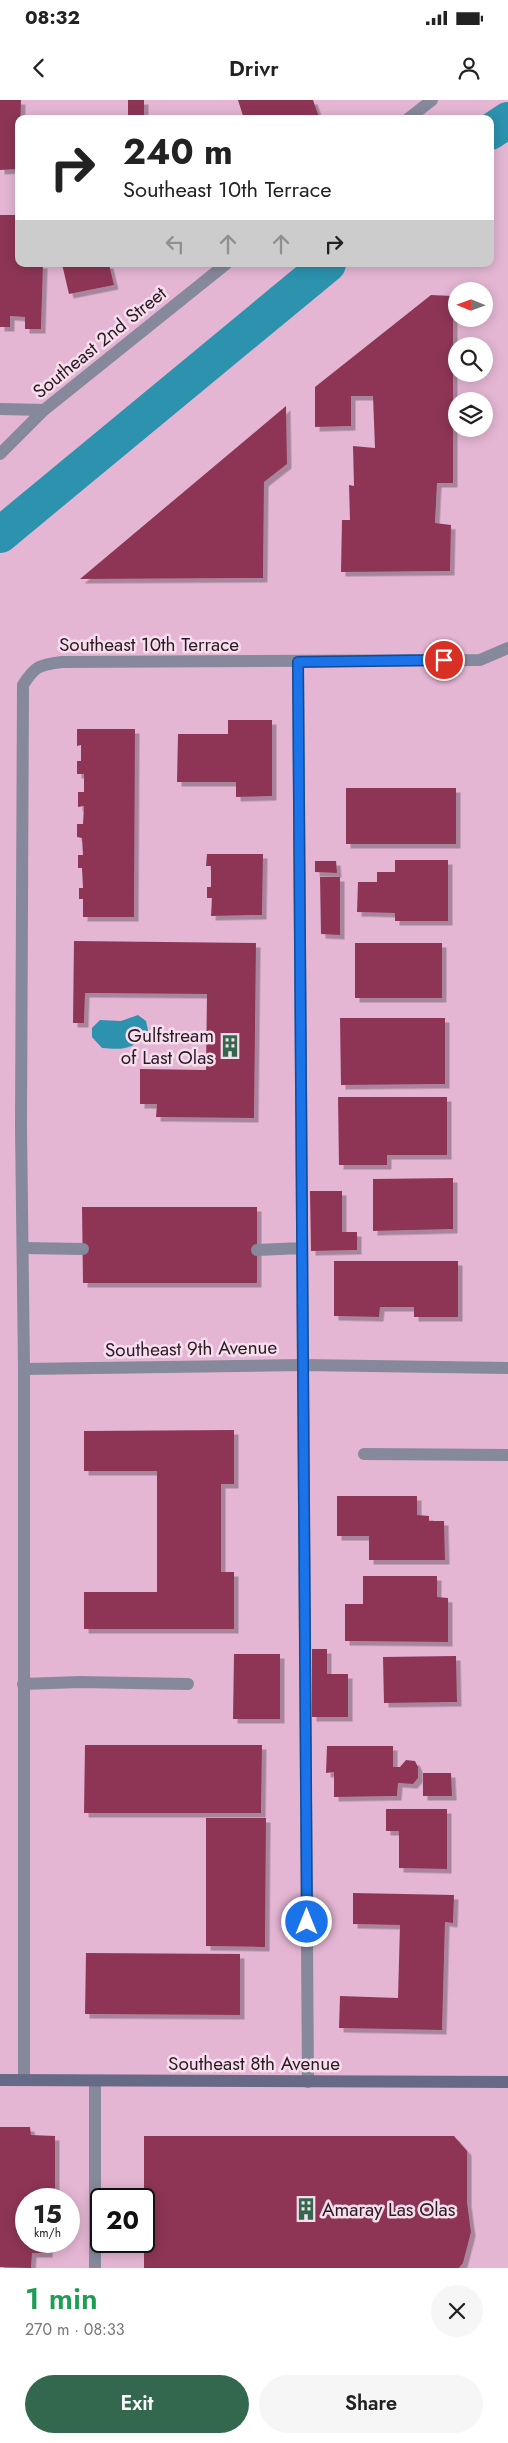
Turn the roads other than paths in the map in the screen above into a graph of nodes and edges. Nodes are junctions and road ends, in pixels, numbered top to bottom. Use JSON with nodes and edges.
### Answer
{"nodes":[{"id":1,"x":432,"y":100,"type":"edge"},
{"id":2,"x":413,"y":115,"type":"edge"},
{"id":3,"x":222,"y":267,"type":"edge"},
{"id":4,"x":0,"y":410,"type":"edge"},
{"id":5,"x":44,"y":410,"type":"junction"},
{"id":6,"x":0,"y":454,"type":"edge"},
{"id":7,"x":508,"y":648,"type":"edge"},
{"id":8,"x":298,"y":662,"type":"junction"},
{"id":9,"x":23,"y":1248,"type":"junction"},
{"id":10,"x":302,"y":1248,"type":"junction"},
{"id":11,"x":83,"y":1249,"type":"dead end"},
{"id":12,"x":257,"y":1250,"type":"dead end"},
{"id":13,"x":302,"y":1366,"type":"junction"},
{"id":14,"x":508,"y":1368,"type":"edge"},
{"id":15,"x":24,"y":1370,"type":"junction"},
{"id":16,"x":364,"y":1454,"type":"dead end"},
{"id":17,"x":508,"y":1455,"type":"edge"},
{"id":18,"x":23,"y":1684,"type":"junction"},
{"id":19,"x":188,"y":1684,"type":"dead end"},
{"id":20,"x":0,"y":2080,"type":"edge"},
{"id":21,"x":24,"y":2080,"type":"junction"},
{"id":22,"x":95,"y":2082,"type":"junction"},
{"id":23,"x":308,"y":2082,"type":"junction"},
{"id":24,"x":508,"y":2082,"type":"edge"},
{"id":25,"x":95,"y":2268,"type":"edge"}],
"edges":[{"from":1,"to":2,"type":"street"},
{"from":3,"to":5,"type":"street","name":"Southeast 2nd Street"},
{"from":4,"to":5,"type":"street"},
{"from":5,"to":6,"type":"street","name":"Southeast 2nd Street"},
{"from":7,"to":8,"type":"street","name":"Southeast 10th Terrace"},
{"from":8,"to":9,"type":"street","name":"Southeast 10th Terrace"},
{"from":8,"to":10,"type":"street"},
{"from":9,"to":11,"type":"street"},
{"from":9,"to":15,"type":"street","name":"Southeast 10th Terrace"},
{"from":10,"to":12,"type":"street"},
{"from":10,"to":13,"type":"street"},
{"from":13,"to":14,"type":"street","name":"Southeast 9th Avenue"},
{"from":13,"to":15,"type":"street","name":"Southeast 9th Avenue"},
{"from":13,"to":23,"type":"street"},
{"from":15,"to":18,"type":"street","name":"Southeast 10th Terrace"},
{"from":16,"to":17,"type":"street"},
{"from":18,"to":19,"type":"street"},
{"from":18,"to":21,"type":"street","name":"Southeast 10th Terrace"},
{"from":20,"to":21,"type":"main road","name":"Southeast 8th Avenue"},
{"from":21,"to":22,"type":"main road","name":"Southeast 8th Avenue"},
{"from":22,"to":23,"type":"main road","name":"Southeast 8th Avenue"},
{"from":22,"to":25,"type":"street"},
{"from":23,"to":24,"type":"main road","name":"Southeast 8th Avenue"}]}
